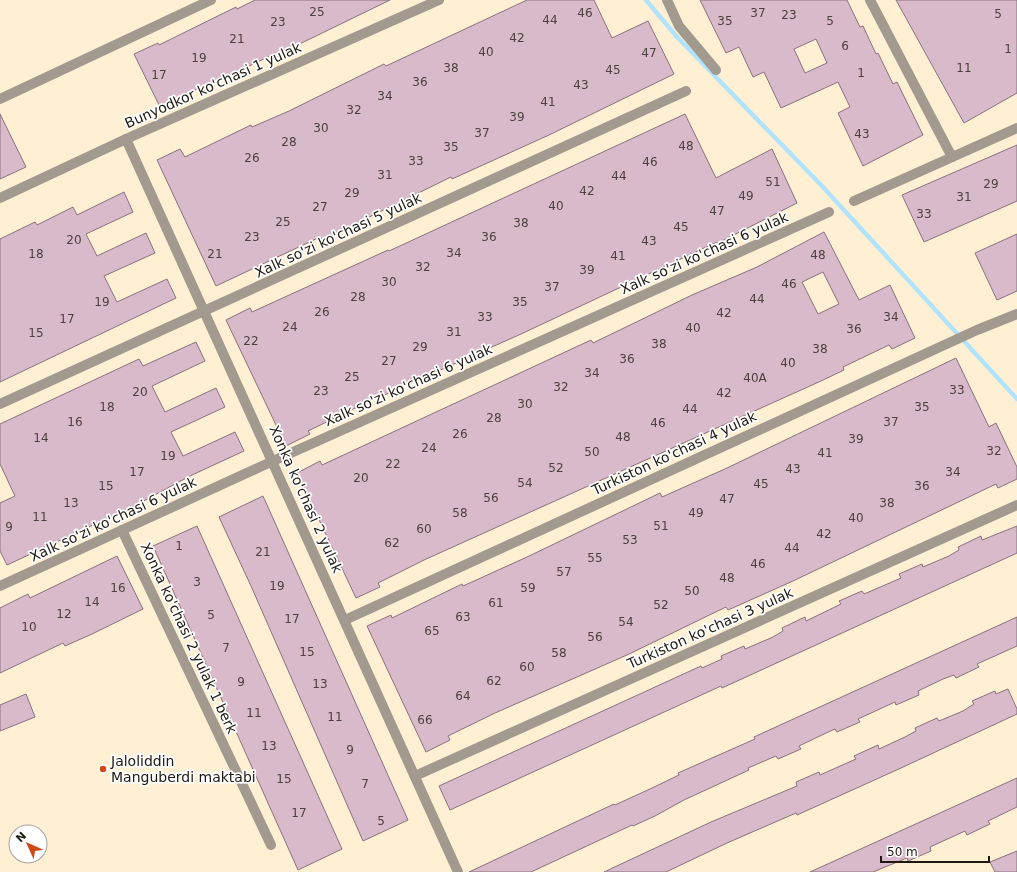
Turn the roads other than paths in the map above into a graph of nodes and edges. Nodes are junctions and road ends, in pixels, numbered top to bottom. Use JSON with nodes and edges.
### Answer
{"nodes":[{"id":1,"x":212,"y":0,"type":"edge"},
{"id":2,"x":439,"y":0,"type":"edge"},
{"id":3,"x":667,"y":0,"type":"edge"},
{"id":4,"x":870,"y":0,"type":"edge"},
{"id":5,"x":716,"y":70,"type":"dead end"},
{"id":6,"x":686,"y":90,"type":"dead end"},
{"id":7,"x":0,"y":99,"type":"edge"},
{"id":8,"x":1017,"y":128,"type":"edge"},
{"id":9,"x":126,"y":139,"type":"junction"},
{"id":10,"x":952,"y":157,"type":"junction"},
{"id":11,"x":0,"y":198,"type":"edge"},
{"id":12,"x":854,"y":201,"type":"dead end"},
{"id":13,"x":829,"y":212,"type":"dead end"},
{"id":14,"x":206,"y":312,"type":"junction"},
{"id":15,"x":1017,"y":314,"type":"edge"},
{"id":16,"x":0,"y":404,"type":"edge"},
{"id":17,"x":273,"y":461,"type":"junction"},
{"id":18,"x":1017,"y":505,"type":"edge"},
{"id":19,"x":122,"y":530,"type":"junction"},
{"id":20,"x":0,"y":586,"type":"edge"},
{"id":21,"x":345,"y":620,"type":"junction"},
{"id":22,"x":415,"y":776,"type":"junction"},
{"id":23,"x":271,"y":845,"type":"dead end"},
{"id":24,"x":458,"y":872,"type":"edge"}],
"edges":[{"from":1,"to":7,"type":"street"},
{"from":2,"to":9,"type":"street","name":"Bunyodkor ko'chasi 1 yulak"},
{"from":3,"to":5,"type":"street"},
{"from":4,"to":10,"type":"street"},
{"from":6,"to":14,"type":"street","name":"Xalk so'zi ko'chasi 5 yulak"},
{"from":8,"to":10,"type":"street"},
{"from":9,"to":11,"type":"street","name":"Bunyodkor ko'chasi 1 yulak"},
{"from":9,"to":14,"type":"street","name":"Xonka ko'chasi 2 yulak"},
{"from":10,"to":12,"type":"street"},
{"from":13,"to":17,"type":"street","name":"Xalk so'zi ko'chasi 6 yulak"},
{"from":14,"to":16,"type":"street","name":"Xalk so'zi ko'chasi 5 yulak"},
{"from":14,"to":17,"type":"street","name":"Xonka ko'chasi 2 yulak"},
{"from":15,"to":21,"type":"street","name":"Turkiston ko'chasi 4 yulak"},
{"from":17,"to":19,"type":"street","name":"Xalk so'zi ko'chasi 6 yulak"},
{"from":17,"to":21,"type":"street","name":"Xonka ko'chasi 2 yulak"},
{"from":18,"to":22,"type":"street","name":"Turkiston ko'chasi 3 yulak"},
{"from":19,"to":20,"type":"street","name":"Xalk so'zi ko'chasi 6 yulak"},
{"from":19,"to":23,"type":"street","name":"Xonka ko'chasi 2 yulak 1 berk"},
{"from":21,"to":22,"type":"street","name":"Xonka ko'chasi 2 yulak"},
{"from":22,"to":24,"type":"street","name":"Xonka ko'chasi 2 yulak"}]}
